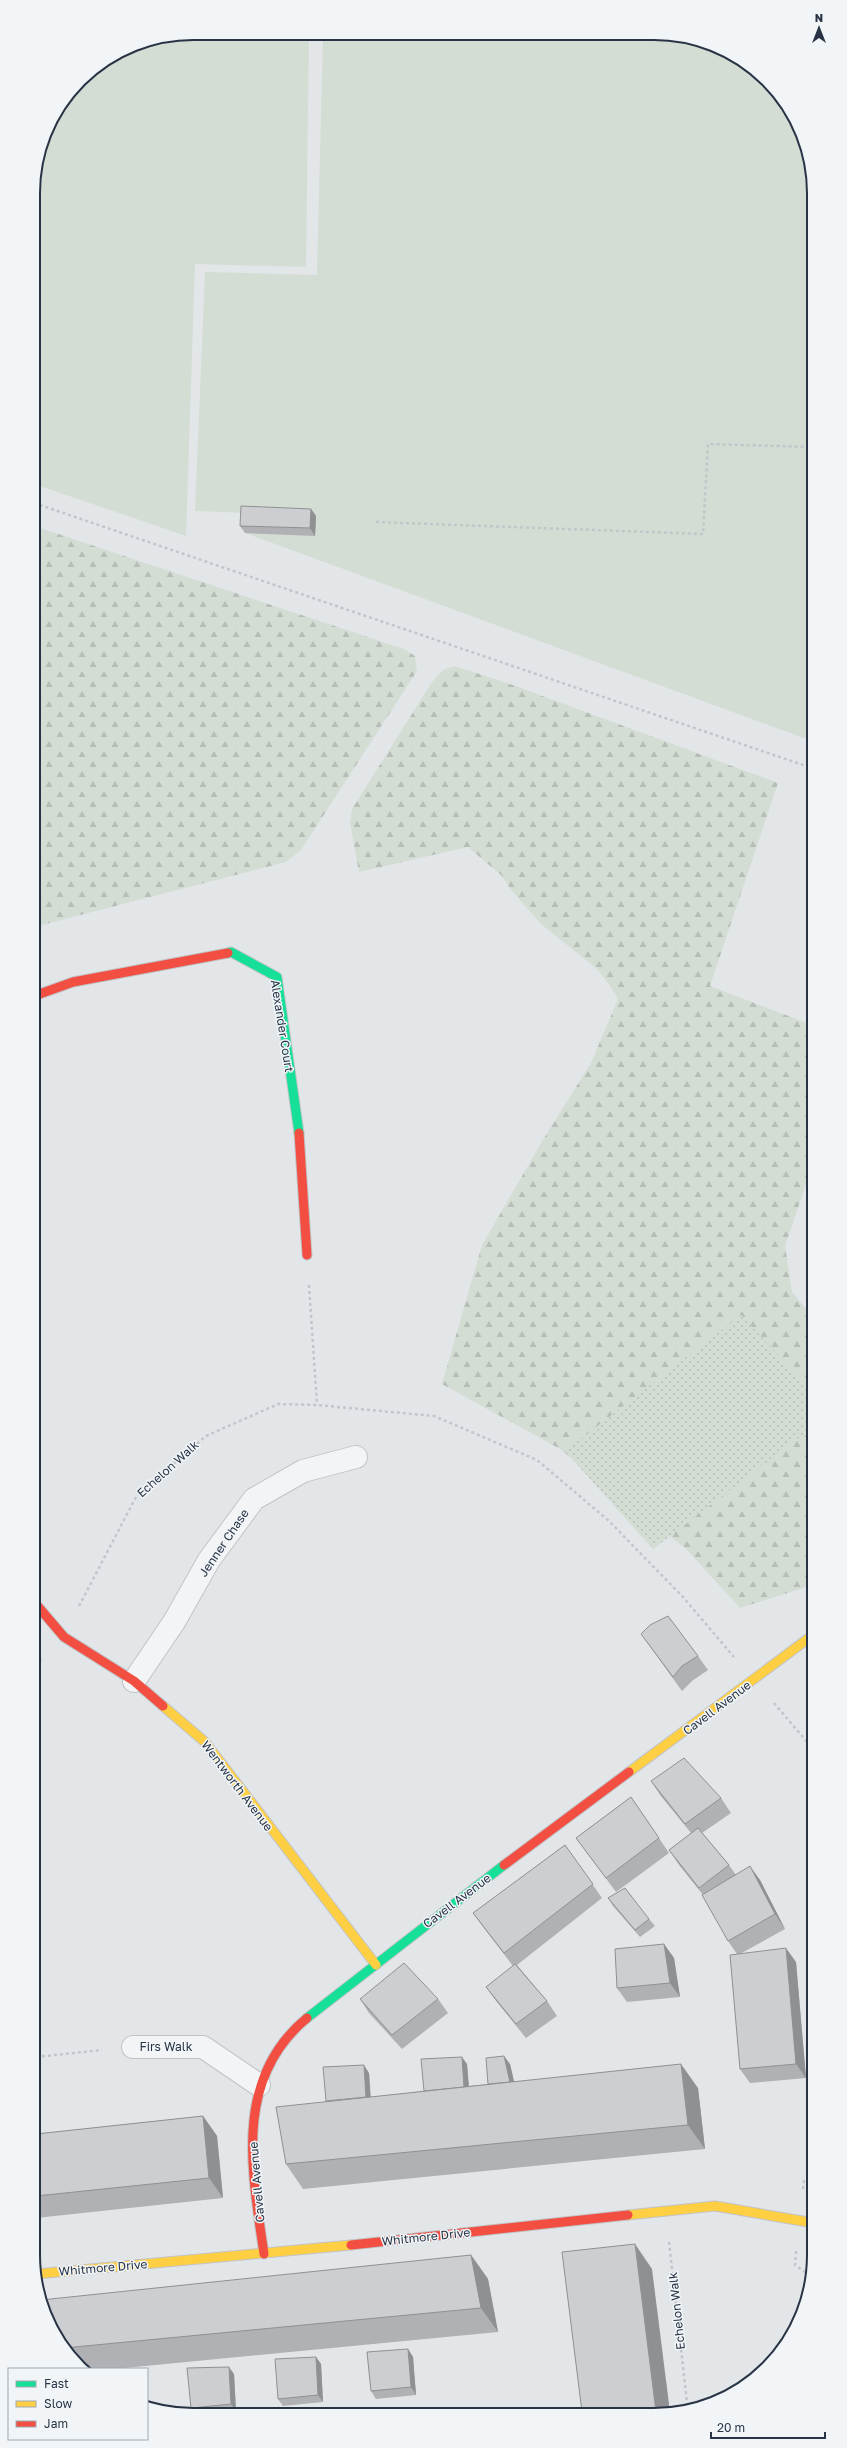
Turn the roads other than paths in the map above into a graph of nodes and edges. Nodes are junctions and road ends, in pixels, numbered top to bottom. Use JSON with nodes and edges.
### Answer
{"nodes":[{"id":1,"x":40,"y":994,"type":"edge"},
{"id":2,"x":307,"y":1255,"type":"road end"},
{"id":3,"x":356,"y":1457,"type":"dead end"},
{"id":4,"x":40,"y":1609,"type":"edge"},
{"id":5,"x":807,"y":1640,"type":"edge"},
{"id":6,"x":134,"y":1681,"type":"junction"},
{"id":7,"x":376,"y":1965,"type":"junction"},
{"id":8,"x":133,"y":2047,"type":"road end"},
{"id":9,"x":259,"y":2085,"type":"junction"},
{"id":10,"x":807,"y":2222,"type":"edge"},
{"id":11,"x":264,"y":2254,"type":"junction"},
{"id":12,"x":41,"y":2274,"type":"edge"}],
"edges":[{"from":1,"to":2,"type":"street","name":"Alexander Court"},
{"from":3,"to":6,"type":"street","name":"Jenner Chase"},
{"from":4,"to":6,"type":"street","name":"Wentworth Avenue"},
{"from":5,"to":7,"type":"street","name":"Cavell Avenue"},
{"from":6,"to":7,"type":"street","name":"Wentworth Avenue"},
{"from":7,"to":9,"type":"street","name":"Cavell Avenue"},
{"from":8,"to":9,"type":"street","name":"Firs Walk"},
{"from":9,"to":11,"type":"street","name":"Cavell Avenue"},
{"from":10,"to":11,"type":"street","name":"Whitmore Drive"},
{"from":11,"to":12,"type":"street","name":"Whitmore Drive"}]}
